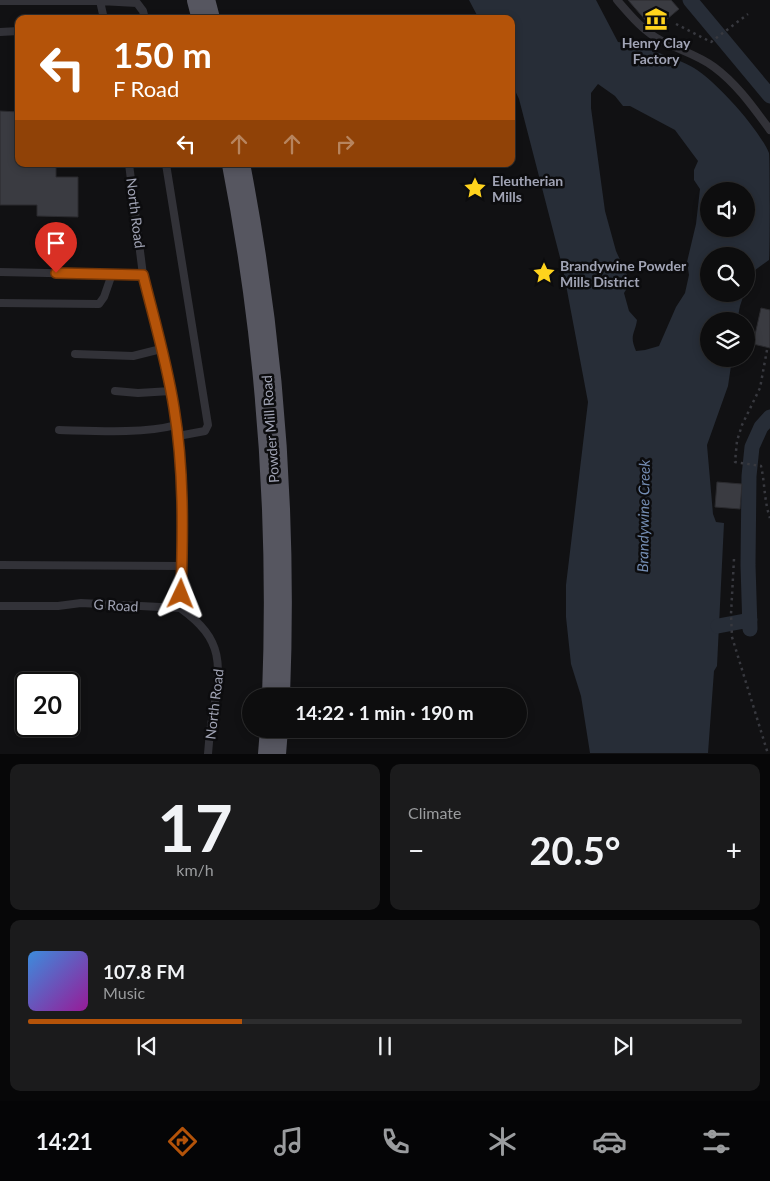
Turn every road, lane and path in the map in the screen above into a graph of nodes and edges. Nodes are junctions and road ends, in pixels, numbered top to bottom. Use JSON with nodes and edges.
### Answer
{"nodes":[{"id":1,"x":617,"y":0,"type":"edge"},
{"id":2,"x":0,"y":1,"type":"edge"},
{"id":3,"x":100,"y":1,"type":"edge"},
{"id":4,"x":748,"y":14,"type":"dead end"},
{"id":5,"x":103,"y":15,"type":"edge"},
{"id":6,"x":144,"y":15,"type":"edge"},
{"id":7,"x":676,"y":24,"type":"dead end"},
{"id":8,"x":0,"y":32,"type":"edge"},
{"id":9,"x":15,"y":32,"type":"edge"},
{"id":10,"x":770,"y":130,"type":"edge"},
{"id":11,"x":129,"y":167,"type":"edge"},
{"id":12,"x":166,"y":167,"type":"edge"},
{"id":13,"x":237,"y":167,"type":"edge"},
{"id":14,"x":0,"y":272,"type":"edge"},
{"id":15,"x":112,"y":274,"type":"junction"},
{"id":16,"x":143,"y":275,"type":"junction"},
{"id":17,"x":0,"y":303,"type":"edge"},
{"id":18,"x":161,"y":349,"type":"junction"},
{"id":19,"x":767,"y":350,"type":"dead end"},
{"id":20,"x":75,"y":354,"type":"dead end"},
{"id":21,"x":764,"y":371,"type":"junction"},
{"id":22,"x":770,"y":371,"type":"edge"},
{"id":23,"x":115,"y":391,"type":"dead end"},
{"id":24,"x":171,"y":391,"type":"junction"},
{"id":25,"x":176,"y":424,"type":"junction"},
{"id":26,"x":59,"y":430,"type":"dead end"},
{"id":27,"x":178,"y":436,"type":"junction"},
{"id":28,"x":770,"y":518,"type":"edge"},
{"id":29,"x":734,"y":559,"type":"dead end"},
{"id":30,"x":0,"y":565,"type":"edge"},
{"id":31,"x":182,"y":566,"type":"junction"},
{"id":32,"x":0,"y":606,"type":"edge"},
{"id":33,"x":180,"y":608,"type":"junction"},
{"id":34,"x":276,"y":688,"type":"edge"},
{"id":35,"x":273,"y":738,"type":"edge"},
{"id":36,"x":208,"y":754,"type":"edge"},
{"id":37,"x":272,"y":754,"type":"edge"},
{"id":38,"x":768,"y":754,"type":"edge"}],
"edges":[{"from":1,"to":10,"type":"lane"},
{"from":2,"to":3,"type":"lane"},
{"from":3,"to":5,"type":"lane"},
{"from":3,"to":6,"type":"lane"},
{"from":4,"to":7,"type":"path"},
{"from":8,"to":9,"type":"lane"},
{"from":11,"to":16,"type":"lane","name":"North Road"},
{"from":12,"to":27,"type":"lane"},
{"from":13,"to":34,"type":"highway","name":"Powder Mill Road"},
{"from":14,"to":15,"type":"lane"},
{"from":15,"to":16,"type":"lane"},
{"from":15,"to":17,"type":"lane"},
{"from":16,"to":18,"type":"lane","name":"North Road"},
{"from":18,"to":20,"type":"lane"},
{"from":18,"to":24,"type":"lane","name":"North Road"},
{"from":19,"to":21,"type":"path"},
{"from":21,"to":22,"type":"path"},
{"from":21,"to":28,"type":"path"},
{"from":23,"to":24,"type":"lane"},
{"from":24,"to":25,"type":"lane","name":"North Road"},
{"from":25,"to":26,"type":"lane"},
{"from":25,"to":27,"type":"lane","name":"North Road"},
{"from":27,"to":31,"type":"lane","name":"North Road"},
{"from":29,"to":38,"type":"path"},
{"from":30,"to":31,"type":"lane"},
{"from":31,"to":33,"type":"lane","name":"North Road"},
{"from":32,"to":33,"type":"lane","name":"G Road"},
{"from":33,"to":36,"type":"lane","name":"North Road"},
{"from":35,"to":37,"type":"highway"}]}
